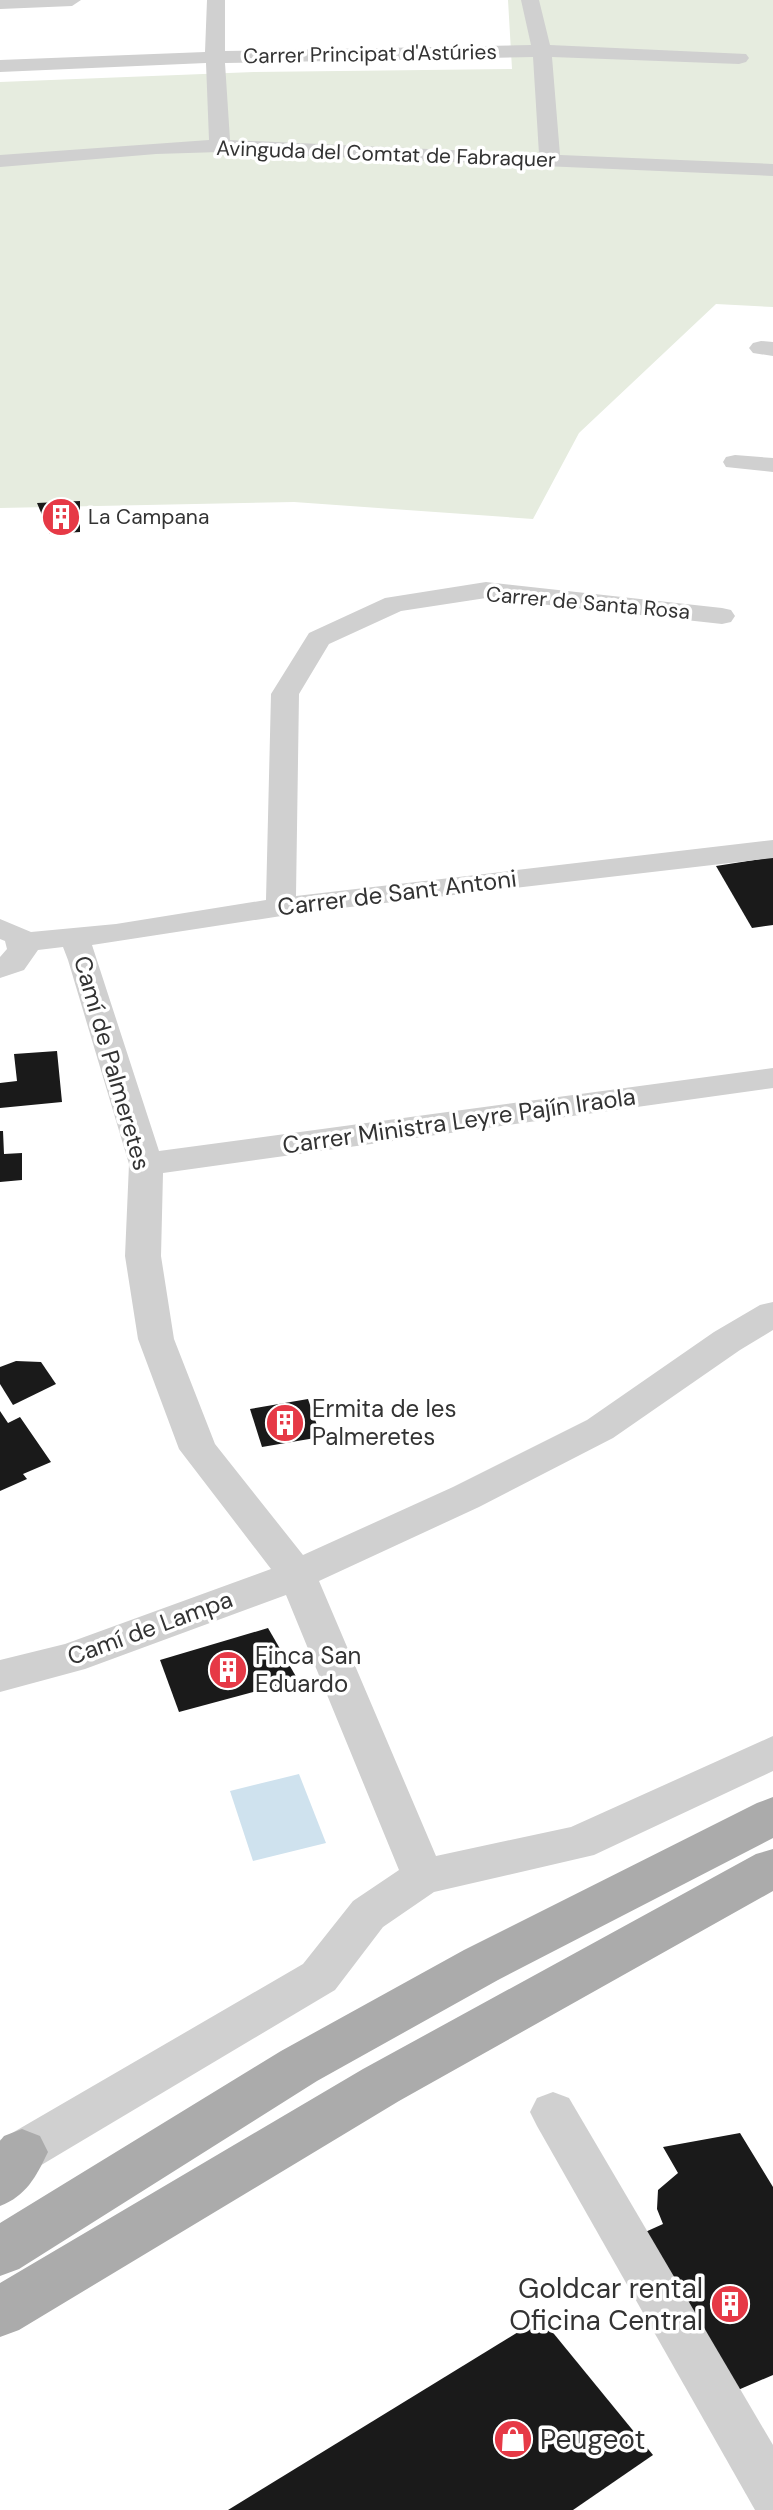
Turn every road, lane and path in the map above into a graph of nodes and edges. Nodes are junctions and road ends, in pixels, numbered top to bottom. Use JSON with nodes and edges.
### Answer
{"nodes":[{"id":1,"x":72,"y":0,"type":"edge"},
{"id":2,"x":216,"y":0,"type":"edge"},
{"id":3,"x":530,"y":0,"type":"edge"},
{"id":4,"x":0,"y":3,"type":"edge"},
{"id":5,"x":542,"y":51,"type":"junction"},
{"id":6,"x":215,"y":57,"type":"junction"},
{"id":7,"x":739,"y":58,"type":"dead end"},
{"id":8,"x":0,"y":66,"type":"edge"},
{"id":9,"x":220,"y":146,"type":"junction"},
{"id":10,"x":550,"y":160,"type":"junction"},
{"id":11,"x":0,"y":161,"type":"edge"},
{"id":12,"x":773,"y":170,"type":"edge"},
{"id":13,"x":735,"y":462,"type":"dead end"},
{"id":14,"x":773,"y":465,"type":"edge"},
{"id":15,"x":722,"y":616,"type":"dead end"},
{"id":16,"x":773,"y":849,"type":"edge"},
{"id":17,"x":281,"y":906,"type":"junction"},
{"id":18,"x":11,"y":935,"type":"edge"},
{"id":19,"x":74,"y":938,"type":"junction"},
{"id":20,"x":0,"y":969,"type":"edge"},
{"id":21,"x":773,"y":1078,"type":"edge"},
{"id":22,"x":146,"y":1164,"type":"junction"},
{"id":23,"x":773,"y":1314,"type":"edge"},
{"id":24,"x":298,"y":1575,"type":"junction"},
{"id":25,"x":0,"y":1676,"type":"edge"},
{"id":26,"x":773,"y":1752,"type":"edge"},
{"id":27,"x":773,"y":1816,"type":"edge"},
{"id":28,"x":773,"y":1868,"type":"edge"},
{"id":29,"x":423,"y":1877,"type":"junction"},
{"id":30,"x":553,"y":2112,"type":"dead end"},
{"id":31,"x":7,"y":2166,"type":"edge"},
{"id":32,"x":0,"y":2252,"type":"edge"},
{"id":33,"x":0,"y":2312,"type":"edge"},
{"id":34,"x":773,"y":2493,"type":"edge"}],
"edges":[{"from":1,"to":4,"type":"street"},
{"from":2,"to":6,"type":"street"},
{"from":3,"to":5,"type":"street"},
{"from":5,"to":6,"type":"street","name":"Carrer Principat d'Astúries"},
{"from":5,"to":7,"type":"street","name":"Carrer Principat d'Astúries"},
{"from":5,"to":10,"type":"street"},
{"from":6,"to":8,"type":"street","name":"Carrer Principat d'Astúries"},
{"from":6,"to":9,"type":"street"},
{"from":9,"to":10,"type":"street","name":"Avinguda del Comtat de Fabraquer"},
{"from":9,"to":11,"type":"street","name":"Avinguda del Comtat de Fabraquer"},
{"from":10,"to":12,"type":"street","name":"Avinguda del Comtat de Fabraquer"},
{"from":13,"to":14,"type":"street"},
{"from":15,"to":17,"type":"street","name":"Carrer de Santa Rosa"},
{"from":16,"to":17,"type":"street","name":"Carrer de Sant Antoni"},
{"from":17,"to":19,"type":"street","name":"Carrer de Sant Antoni"},
{"from":18,"to":19,"type":"street","name":"Carrer de Sant Antoni"},
{"from":18,"to":20,"type":"street"},
{"from":19,"to":22,"type":"street","name":"Camí de Palmeretes"},
{"from":21,"to":22,"type":"street","name":"Carrer Ministra Leyre Pajín Iraola"},
{"from":22,"to":24,"type":"street","name":"Camí de Palmeretes"},
{"from":23,"to":24,"type":"street","name":"Camí de Lampa"},
{"from":24,"to":25,"type":"street","name":"Camí de Lampa"},
{"from":24,"to":29,"type":"street","name":"Camí de Palmeretes"},
{"from":26,"to":29,"type":"street"},
{"from":27,"to":32,"type":"main road"},
{"from":28,"to":33,"type":"main road"},
{"from":29,"to":31,"type":"street"},
{"from":30,"to":34,"type":"street"}]}
